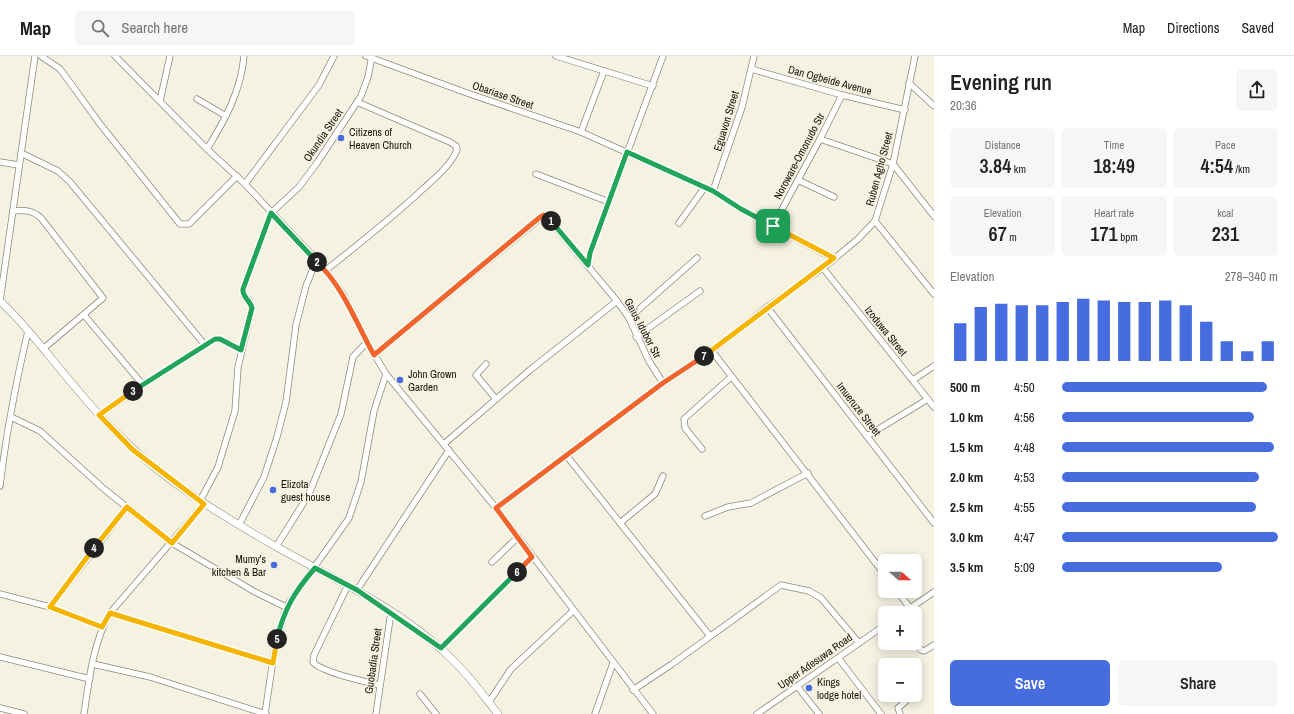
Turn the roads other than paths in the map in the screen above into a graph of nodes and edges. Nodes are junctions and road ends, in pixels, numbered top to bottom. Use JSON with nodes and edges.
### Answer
{"nodes":[{"id":1,"x":35,"y":56,"type":"edge"},
{"id":2,"x":41,"y":56,"type":"edge"},
{"id":3,"x":115,"y":56,"type":"edge"},
{"id":4,"x":170,"y":56,"type":"edge"},
{"id":5,"x":244,"y":56,"type":"edge"},
{"id":6,"x":334,"y":56,"type":"edge"},
{"id":7,"x":556,"y":56,"type":"edge"},
{"id":8,"x":663,"y":56,"type":"edge"},
{"id":9,"x":754,"y":56,"type":"edge"},
{"id":10,"x":915,"y":56,"type":"edge"},
{"id":11,"x":370,"y":57,"type":"edge"},
{"id":12,"x":751,"y":68,"type":"junction"},
{"id":13,"x":604,"y":71,"type":"junction"},
{"id":14,"x":909,"y":83,"type":"junction"},
{"id":15,"x":653,"y":86,"type":"junction"},
{"id":16,"x":842,"y":95,"type":"junction"},
{"id":17,"x":197,"y":99,"type":"dead end"},
{"id":18,"x":160,"y":101,"type":"junction"},
{"id":19,"x":357,"y":102,"type":"junction"},
{"id":20,"x":933,"y":105,"type":"edge"},
{"id":21,"x":904,"y":110,"type":"junction"},
{"id":22,"x":226,"y":116,"type":"junction"},
{"id":23,"x":581,"y":132,"type":"junction"},
{"id":24,"x":820,"y":139,"type":"junction"},
{"id":25,"x":207,"y":149,"type":"junction"},
{"id":26,"x":627,"y":152,"type":"junction"},
{"id":27,"x":21,"y":153,"type":"junction"},
{"id":28,"x":0,"y":162,"type":"edge"},
{"id":29,"x":893,"y":164,"type":"junction"},
{"id":30,"x":19,"y":165,"type":"junction"},
{"id":31,"x":536,"y":174,"type":"dead end"},
{"id":32,"x":237,"y":176,"type":"junction"},
{"id":33,"x":798,"y":180,"type":"junction"},
{"id":34,"x":245,"y":184,"type":"junction"},
{"id":35,"x":705,"y":187,"type":"junction"},
{"id":36,"x":713,"y":191,"type":"junction"},
{"id":37,"x":834,"y":197,"type":"dead end"},
{"id":38,"x":609,"y":202,"type":"junction"},
{"id":39,"x":13,"y":211,"type":"junction"},
{"id":40,"x":271,"y":213,"type":"junction"},
{"id":41,"x":934,"y":216,"type":"edge"},
{"id":42,"x":875,"y":221,"type":"junction"},
{"id":43,"x":679,"y":223,"type":"dead end"},
{"id":44,"x":773,"y":226,"type":"junction"},
{"id":45,"x":697,"y":258,"type":"dead end"},
{"id":46,"x":834,"y":258,"type":"junction"},
{"id":47,"x":316,"y":261,"type":"junction"},
{"id":48,"x":588,"y":265,"type":"junction"},
{"id":49,"x":823,"y":268,"type":"junction"},
{"id":50,"x":326,"y":270,"type":"junction"},
{"id":51,"x":700,"y":291,"type":"dead end"},
{"id":52,"x":934,"y":294,"type":"edge"},
{"id":53,"x":0,"y":301,"type":"edge"},
{"id":54,"x":618,"y":301,"type":"junction"},
{"id":55,"x":767,"y":307,"type":"junction"},
{"id":56,"x":84,"y":315,"type":"junction"},
{"id":57,"x":629,"y":318,"type":"junction"},
{"id":58,"x":28,"y":331,"type":"junction"},
{"id":59,"x":636,"y":337,"type":"junction"},
{"id":60,"x":367,"y":342,"type":"junction"},
{"id":61,"x":205,"y":345,"type":"junction"},
{"id":62,"x":43,"y":349,"type":"junction"},
{"id":63,"x":241,"y":350,"type":"junction"},
{"id":64,"x":712,"y":350,"type":"junction"},
{"id":65,"x":374,"y":355,"type":"junction"},
{"id":66,"x":486,"y":364,"type":"dead end"},
{"id":67,"x":934,"y":366,"type":"edge"},
{"id":68,"x":386,"y":374,"type":"junction"},
{"id":69,"x":731,"y":377,"type":"junction"},
{"id":70,"x":913,"y":380,"type":"junction"},
{"id":71,"x":663,"y":383,"type":"junction"},
{"id":72,"x":143,"y":385,"type":"junction"},
{"id":73,"x":496,"y":399,"type":"junction"},
{"id":74,"x":928,"y":399,"type":"junction"},
{"id":75,"x":934,"y":407,"type":"edge"},
{"id":76,"x":99,"y":415,"type":"junction"},
{"id":77,"x":11,"y":417,"type":"junction"},
{"id":78,"x":867,"y":436,"type":"junction"},
{"id":79,"x":444,"y":444,"type":"junction"},
{"id":80,"x":702,"y":449,"type":"dead end"},
{"id":81,"x":449,"y":450,"type":"junction"},
{"id":82,"x":566,"y":455,"type":"junction"},
{"id":83,"x":808,"y":473,"type":"junction"},
{"id":84,"x":663,"y":476,"type":"dead end"},
{"id":85,"x":0,"y":486,"type":"edge"},
{"id":86,"x":202,"y":503,"type":"junction"},
{"id":87,"x":127,"y":507,"type":"junction"},
{"id":88,"x":496,"y":508,"type":"junction"},
{"id":89,"x":704,"y":516,"type":"dead end"},
{"id":90,"x":620,"y":523,"type":"junction"},
{"id":91,"x":934,"y":523,"type":"edge"},
{"id":92,"x":239,"y":525,"type":"junction"},
{"id":93,"x":518,"y":537,"type":"junction"},
{"id":94,"x":172,"y":543,"type":"junction"},
{"id":95,"x":276,"y":547,"type":"junction"},
{"id":96,"x":532,"y":557,"type":"junction"},
{"id":97,"x":492,"y":562,"type":"dead end"},
{"id":98,"x":878,"y":566,"type":"edge"},
{"id":99,"x":315,"y":568,"type":"junction"},
{"id":100,"x":348,"y":585,"type":"junction"},
{"id":101,"x":357,"y":590,"type":"junction"},
{"id":102,"x":934,"y":592,"type":"edge"},
{"id":103,"x":0,"y":594,"type":"edge"},
{"id":104,"x":902,"y":598,"type":"edge"},
{"id":105,"x":908,"y":606,"type":"edge"},
{"id":106,"x":913,"y":606,"type":"edge"},
{"id":107,"x":50,"y":607,"type":"junction"},
{"id":108,"x":286,"y":608,"type":"junction"},
{"id":109,"x":573,"y":611,"type":"junction"},
{"id":110,"x":391,"y":612,"type":"junction"},
{"id":111,"x":110,"y":613,"type":"junction"},
{"id":112,"x":102,"y":627,"type":"junction"},
{"id":113,"x":878,"y":630,"type":"edge"},
{"id":114,"x":710,"y":636,"type":"junction"},
{"id":115,"x":859,"y":644,"type":"junction"},
{"id":116,"x":934,"y":645,"type":"edge"},
{"id":117,"x":441,"y":648,"type":"junction"},
{"id":118,"x":921,"y":650,"type":"edge"},
{"id":119,"x":0,"y":657,"type":"edge"},
{"id":120,"x":839,"y":659,"type":"junction"},
{"id":121,"x":273,"y":663,"type":"junction"},
{"id":122,"x":613,"y":663,"type":"junction"},
{"id":123,"x":93,"y":664,"type":"junction"},
{"id":124,"x":90,"y":679,"type":"junction"},
{"id":125,"x":379,"y":685,"type":"junction"},
{"id":126,"x":798,"y":686,"type":"junction"},
{"id":127,"x":633,"y":690,"type":"junction"},
{"id":128,"x":420,"y":694,"type":"dead end"},
{"id":129,"x":489,"y":702,"type":"junction"},
{"id":130,"x":905,"y":702,"type":"edge"},
{"id":131,"x":0,"y":708,"type":"edge"},
{"id":132,"x":765,"y":712,"type":"edge"},
{"id":133,"x":495,"y":713,"type":"edge"},
{"id":134,"x":24,"y":714,"type":"edge"},
{"id":135,"x":84,"y":714,"type":"edge"},
{"id":136,"x":265,"y":714,"type":"edge"},
{"id":137,"x":376,"y":714,"type":"edge"},
{"id":138,"x":436,"y":714,"type":"edge"},
{"id":139,"x":595,"y":714,"type":"edge"},
{"id":140,"x":653,"y":714,"type":"edge"},
{"id":141,"x":757,"y":714,"type":"edge"},
{"id":142,"x":819,"y":714,"type":"edge"},
{"id":143,"x":881,"y":714,"type":"edge"},
{"id":144,"x":900,"y":714,"type":"edge"}],
"edges":[{"from":1,"to":27,"type":"street"},
{"from":2,"to":32,"type":"street"},
{"from":3,"to":18,"type":"street"},
{"from":4,"to":18,"type":"street"},
{"from":5,"to":22,"type":"street"},
{"from":6,"to":34,"type":"street"},
{"from":7,"to":13,"type":"street"},
{"from":8,"to":15,"type":"street"},
{"from":9,"to":12,"type":"street","name":"Eguavon Street"},
{"from":10,"to":14,"type":"street","name":"Ruben Agho Street"},
{"from":11,"to":19,"type":"street","name":"Okundia Street"},
{"from":11,"to":23,"type":"street","name":"Obariase Street"},
{"from":12,"to":16,"type":"street","name":"Dan Ogbeide Avenue"},
{"from":12,"to":36,"type":"street","name":"Eguavon Street"},
{"from":13,"to":15,"type":"street"},
{"from":13,"to":23,"type":"street"},
{"from":14,"to":20,"type":"street"},
{"from":14,"to":21,"type":"street","name":"Ruben Agho Street"},
{"from":15,"to":26,"type":"street"},
{"from":16,"to":21,"type":"street","name":"Dan Ogbeide Avenue"},
{"from":16,"to":24,"type":"street","name":"Noroware-Omonudo Str"},
{"from":17,"to":22,"type":"street"},
{"from":18,"to":25,"type":"street"},
{"from":19,"to":40,"type":"street","name":"Okundia Street"},
{"from":19,"to":50,"type":"street"},
{"from":21,"to":29,"type":"street","name":"Ruben Agho Street"},
{"from":22,"to":25,"type":"street"},
{"from":23,"to":26,"type":"street","name":"Obariase Street"},
{"from":24,"to":29,"type":"street"},
{"from":24,"to":33,"type":"street","name":"Noroware-Omonudo Str"},
{"from":25,"to":32,"type":"street"},
{"from":26,"to":35,"type":"street","name":"Obariase Street"},
{"from":26,"to":38,"type":"street"},
{"from":27,"to":30,"type":"street"},
{"from":27,"to":61,"type":"street"},
{"from":28,"to":30,"type":"street"},
{"from":29,"to":41,"type":"street"},
{"from":29,"to":42,"type":"street","name":"Ruben Agho Street"},
{"from":30,"to":39,"type":"street"},
{"from":31,"to":38,"type":"street"},
{"from":32,"to":34,"type":"street"},
{"from":33,"to":37,"type":"street"},
{"from":33,"to":44,"type":"street","name":"Noroware-Omonudo Str"},
{"from":34,"to":40,"type":"street"},
{"from":35,"to":36,"type":"street","name":"Obariase Street"},
{"from":35,"to":43,"type":"street"},
{"from":36,"to":44,"type":"street","name":"Obariase Street"},
{"from":38,"to":48,"type":"street"},
{"from":39,"to":53,"type":"street"},
{"from":39,"to":56,"type":"street"},
{"from":40,"to":47,"type":"street"},
{"from":40,"to":63,"type":"street"},
{"from":42,"to":46,"type":"street","name":"Ruben Agho Street"},
{"from":42,"to":52,"type":"street"},
{"from":44,"to":46,"type":"street","name":"Obariase Street"},
{"from":45,"to":57,"type":"street"},
{"from":46,"to":49,"type":"street","name":"Ruben Agho Street"},
{"from":47,"to":50,"type":"street"},
{"from":47,"to":92,"type":"street"},
{"from":48,"to":54,"type":"street","name":"Gaius Idubor Str"},
{"from":48,"to":65,"type":"street","name":"Gaius Idubor Str"},
{"from":49,"to":55,"type":"street","name":"Ruben Agho Street"},
{"from":49,"to":70,"type":"street","name":"Izoduwa Street"},
{"from":50,"to":60,"type":"street"},
{"from":51,"to":59,"type":"street"},
{"from":53,"to":58,"type":"street"},
{"from":54,"to":57,"type":"street","name":"Gaius Idubor Str"},
{"from":54,"to":73,"type":"street"},
{"from":55,"to":64,"type":"street","name":"Ruben Agho Street"},
{"from":55,"to":78,"type":"street","name":"Imueruze Street"},
{"from":56,"to":62,"type":"street"},
{"from":56,"to":72,"type":"street"},
{"from":57,"to":59,"type":"street","name":"Gaius Idubor Str"},
{"from":58,"to":62,"type":"street"},
{"from":58,"to":77,"type":"street"},
{"from":59,"to":71,"type":"street","name":"Gaius Idubor Str"},
{"from":60,"to":65,"type":"street"},
{"from":60,"to":95,"type":"street"},
{"from":61,"to":63,"type":"street"},
{"from":61,"to":72,"type":"street"},
{"from":62,"to":76,"type":"street"},
{"from":63,"to":86,"type":"street"},
{"from":64,"to":69,"type":"street"},
{"from":64,"to":71,"type":"street","name":"Ruben Agho Street"},
{"from":65,"to":68,"type":"street"},
{"from":66,"to":73,"type":"street"},
{"from":67,"to":70,"type":"street"},
{"from":68,"to":79,"type":"street"},
{"from":68,"to":99,"type":"street"},
{"from":69,"to":80,"type":"street"},
{"from":69,"to":83,"type":"street"},
{"from":70,"to":74,"type":"street","name":"Izoduwa Street"},
{"from":71,"to":82,"type":"street","name":"Ruben Agho Street"},
{"from":72,"to":76,"type":"street"},
{"from":73,"to":79,"type":"street"},
{"from":74,"to":75,"type":"street","name":"Izoduwa Street"},
{"from":74,"to":78,"type":"street"},
{"from":76,"to":86,"type":"street"},
{"from":77,"to":85,"type":"street"},
{"from":77,"to":87,"type":"street"},
{"from":78,"to":91,"type":"street","name":"Imueruze Street"},
{"from":79,"to":81,"type":"street"},
{"from":81,"to":88,"type":"street"},
{"from":81,"to":101,"type":"street"},
{"from":82,"to":88,"type":"street","name":"Ruben Agho Street"},
{"from":82,"to":90,"type":"street"},
{"from":83,"to":89,"type":"street"},
{"from":83,"to":98,"type":"street"},
{"from":84,"to":90,"type":"street"},
{"from":86,"to":92,"type":"street"},
{"from":86,"to":94,"type":"street"},
{"from":87,"to":94,"type":"street"},
{"from":87,"to":107,"type":"street"},
{"from":88,"to":93,"type":"street"},
{"from":90,"to":114,"type":"street"},
{"from":92,"to":95,"type":"street"},
{"from":93,"to":96,"type":"street"},
{"from":93,"to":97,"type":"street"},
{"from":94,"to":108,"type":"street"},
{"from":94,"to":111,"type":"street"},
{"from":95,"to":99,"type":"street"},
{"from":96,"to":109,"type":"street"},
{"from":96,"to":117,"type":"street"},
{"from":99,"to":100,"type":"street"},
{"from":99,"to":108,"type":"street"},
{"from":100,"to":101,"type":"street"},
{"from":100,"to":125,"type":"street"},
{"from":101,"to":110,"type":"street"},
{"from":102,"to":106,"type":"street"},
{"from":103,"to":107,"type":"street"},
{"from":104,"to":105,"type":"street"},
{"from":107,"to":112,"type":"street"},
{"from":108,"to":121,"type":"street"},
{"from":109,"to":122,"type":"street"},
{"from":109,"to":129,"type":"street"},
{"from":110,"to":117,"type":"street"},
{"from":110,"to":125,"type":"street","name":"Guobadia Street"},
{"from":111,"to":112,"type":"street"},
{"from":111,"to":121,"type":"street"},
{"from":112,"to":123,"type":"street"},
{"from":113,"to":115,"type":"street","name":"Upper Adesuwa Road"},
{"from":114,"to":115,"type":"street"},
{"from":114,"to":127,"type":"street"},
{"from":115,"to":120,"type":"street","name":"Upper Adesuwa Road"},
{"from":116,"to":118,"type":"street"},
{"from":117,"to":129,"type":"street"},
{"from":119,"to":124,"type":"street"},
{"from":120,"to":126,"type":"street","name":"Upper Adesuwa Road"},
{"from":120,"to":143,"type":"street"},
{"from":121,"to":136,"type":"street"},
{"from":122,"to":127,"type":"street"},
{"from":122,"to":139,"type":"street"},
{"from":123,"to":124,"type":"street"},
{"from":123,"to":136,"type":"street"},
{"from":124,"to":135,"type":"street"},
{"from":125,"to":137,"type":"street","name":"Guobadia Street"},
{"from":126,"to":132,"type":"street","name":"Upper Adesuwa Road"},
{"from":126,"to":142,"type":"street"},
{"from":127,"to":140,"type":"street"},
{"from":128,"to":138,"type":"street"},
{"from":129,"to":133,"type":"street"},
{"from":130,"to":144,"type":"street"},
{"from":131,"to":134,"type":"street"},
{"from":132,"to":141,"type":"street","name":"Upper Adesuwa Road"}]}
